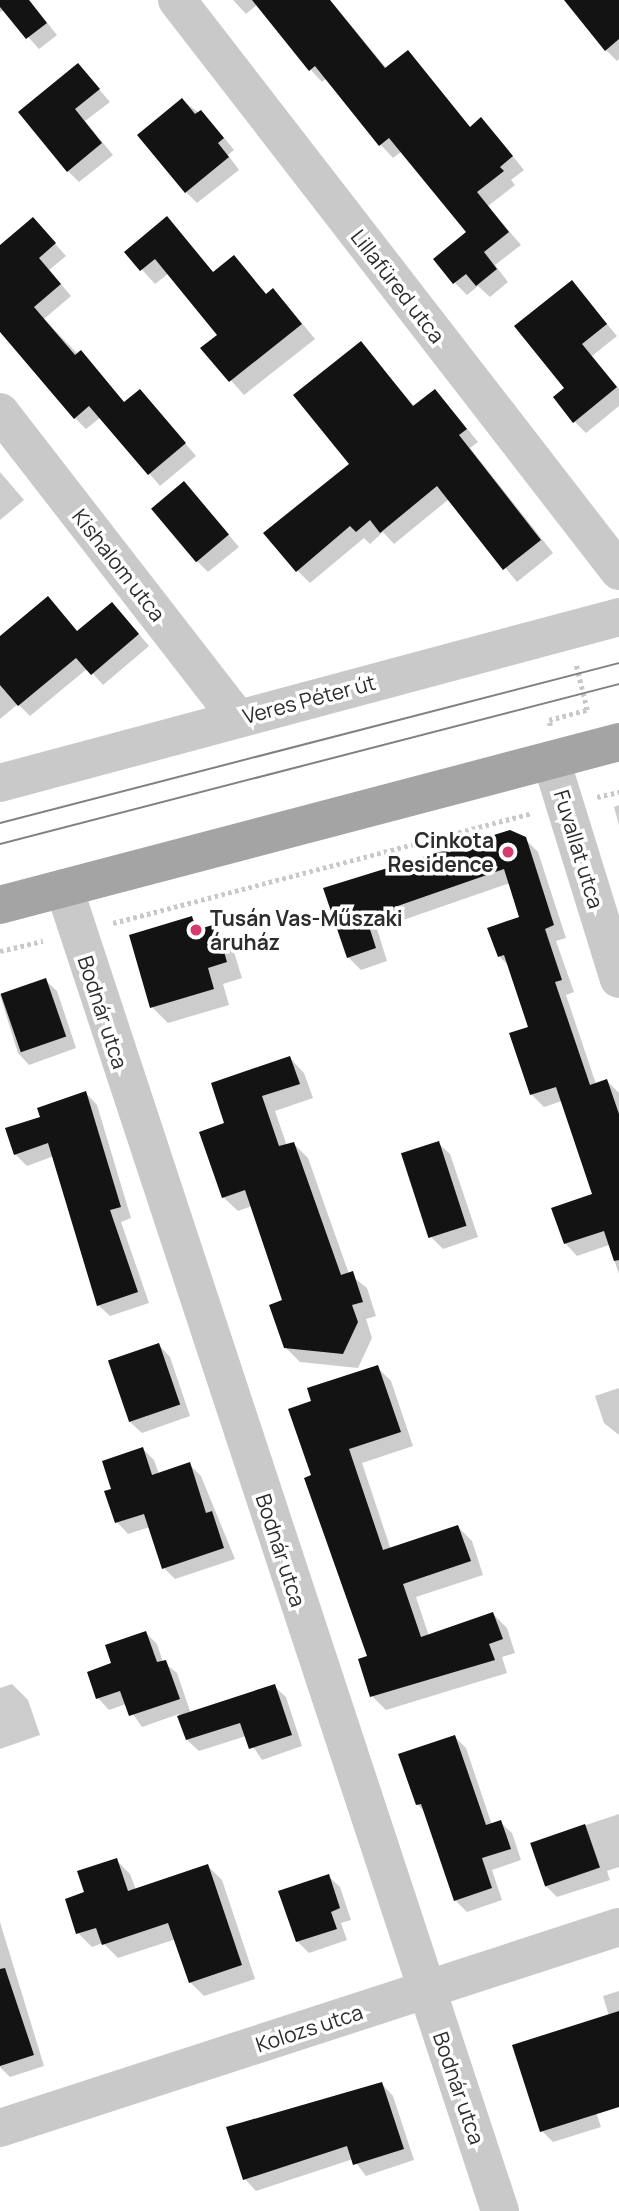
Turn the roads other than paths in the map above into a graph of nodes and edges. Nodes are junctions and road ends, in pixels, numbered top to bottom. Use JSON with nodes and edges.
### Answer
{"nodes":[{"id":1,"x":177,"y":0,"type":"edge"},
{"id":2,"x":0,"y":412,"type":"edge"},
{"id":3,"x":619,"y":571,"type":"edge"},
{"id":4,"x":619,"y":617,"type":"edge"},
{"id":5,"x":238,"y":719,"type":"junction"},
{"id":6,"x":619,"y":742,"type":"edge"},
{"id":7,"x":552,"y":746,"type":"junction"},
{"id":8,"x":0,"y":783,"type":"edge"},
{"id":9,"x":64,"y":888,"type":"junction"},
{"id":10,"x":0,"y":905,"type":"edge"},
{"id":11,"x":619,"y":979,"type":"edge"},
{"id":12,"x":619,"y":1927,"type":"edge"},
{"id":13,"x":426,"y":1990,"type":"junction"},
{"id":14,"x":0,"y":2128,"type":"edge"},
{"id":15,"x":500,"y":2211,"type":"edge"}],
"edges":[{"from":1,"to":3,"type":"street","name":"Lillafüred utca"},
{"from":2,"to":5,"type":"street","name":"Kishalom utca"},
{"from":4,"to":5,"type":"street","name":"Veres Péter út"},
{"from":5,"to":8,"type":"street","name":"Veres Péter út"},
{"from":6,"to":7,"type":"main road"},
{"from":7,"to":9,"type":"main road"},
{"from":7,"to":11,"type":"street","name":"Fuvallat utca"},
{"from":9,"to":10,"type":"main road"},
{"from":9,"to":13,"type":"street","name":"Bodnár utca"},
{"from":12,"to":13,"type":"street","name":"Kolozs utca"},
{"from":13,"to":14,"type":"street","name":"Kolozs utca"},
{"from":13,"to":15,"type":"street","name":"Bodnár utca"}]}
